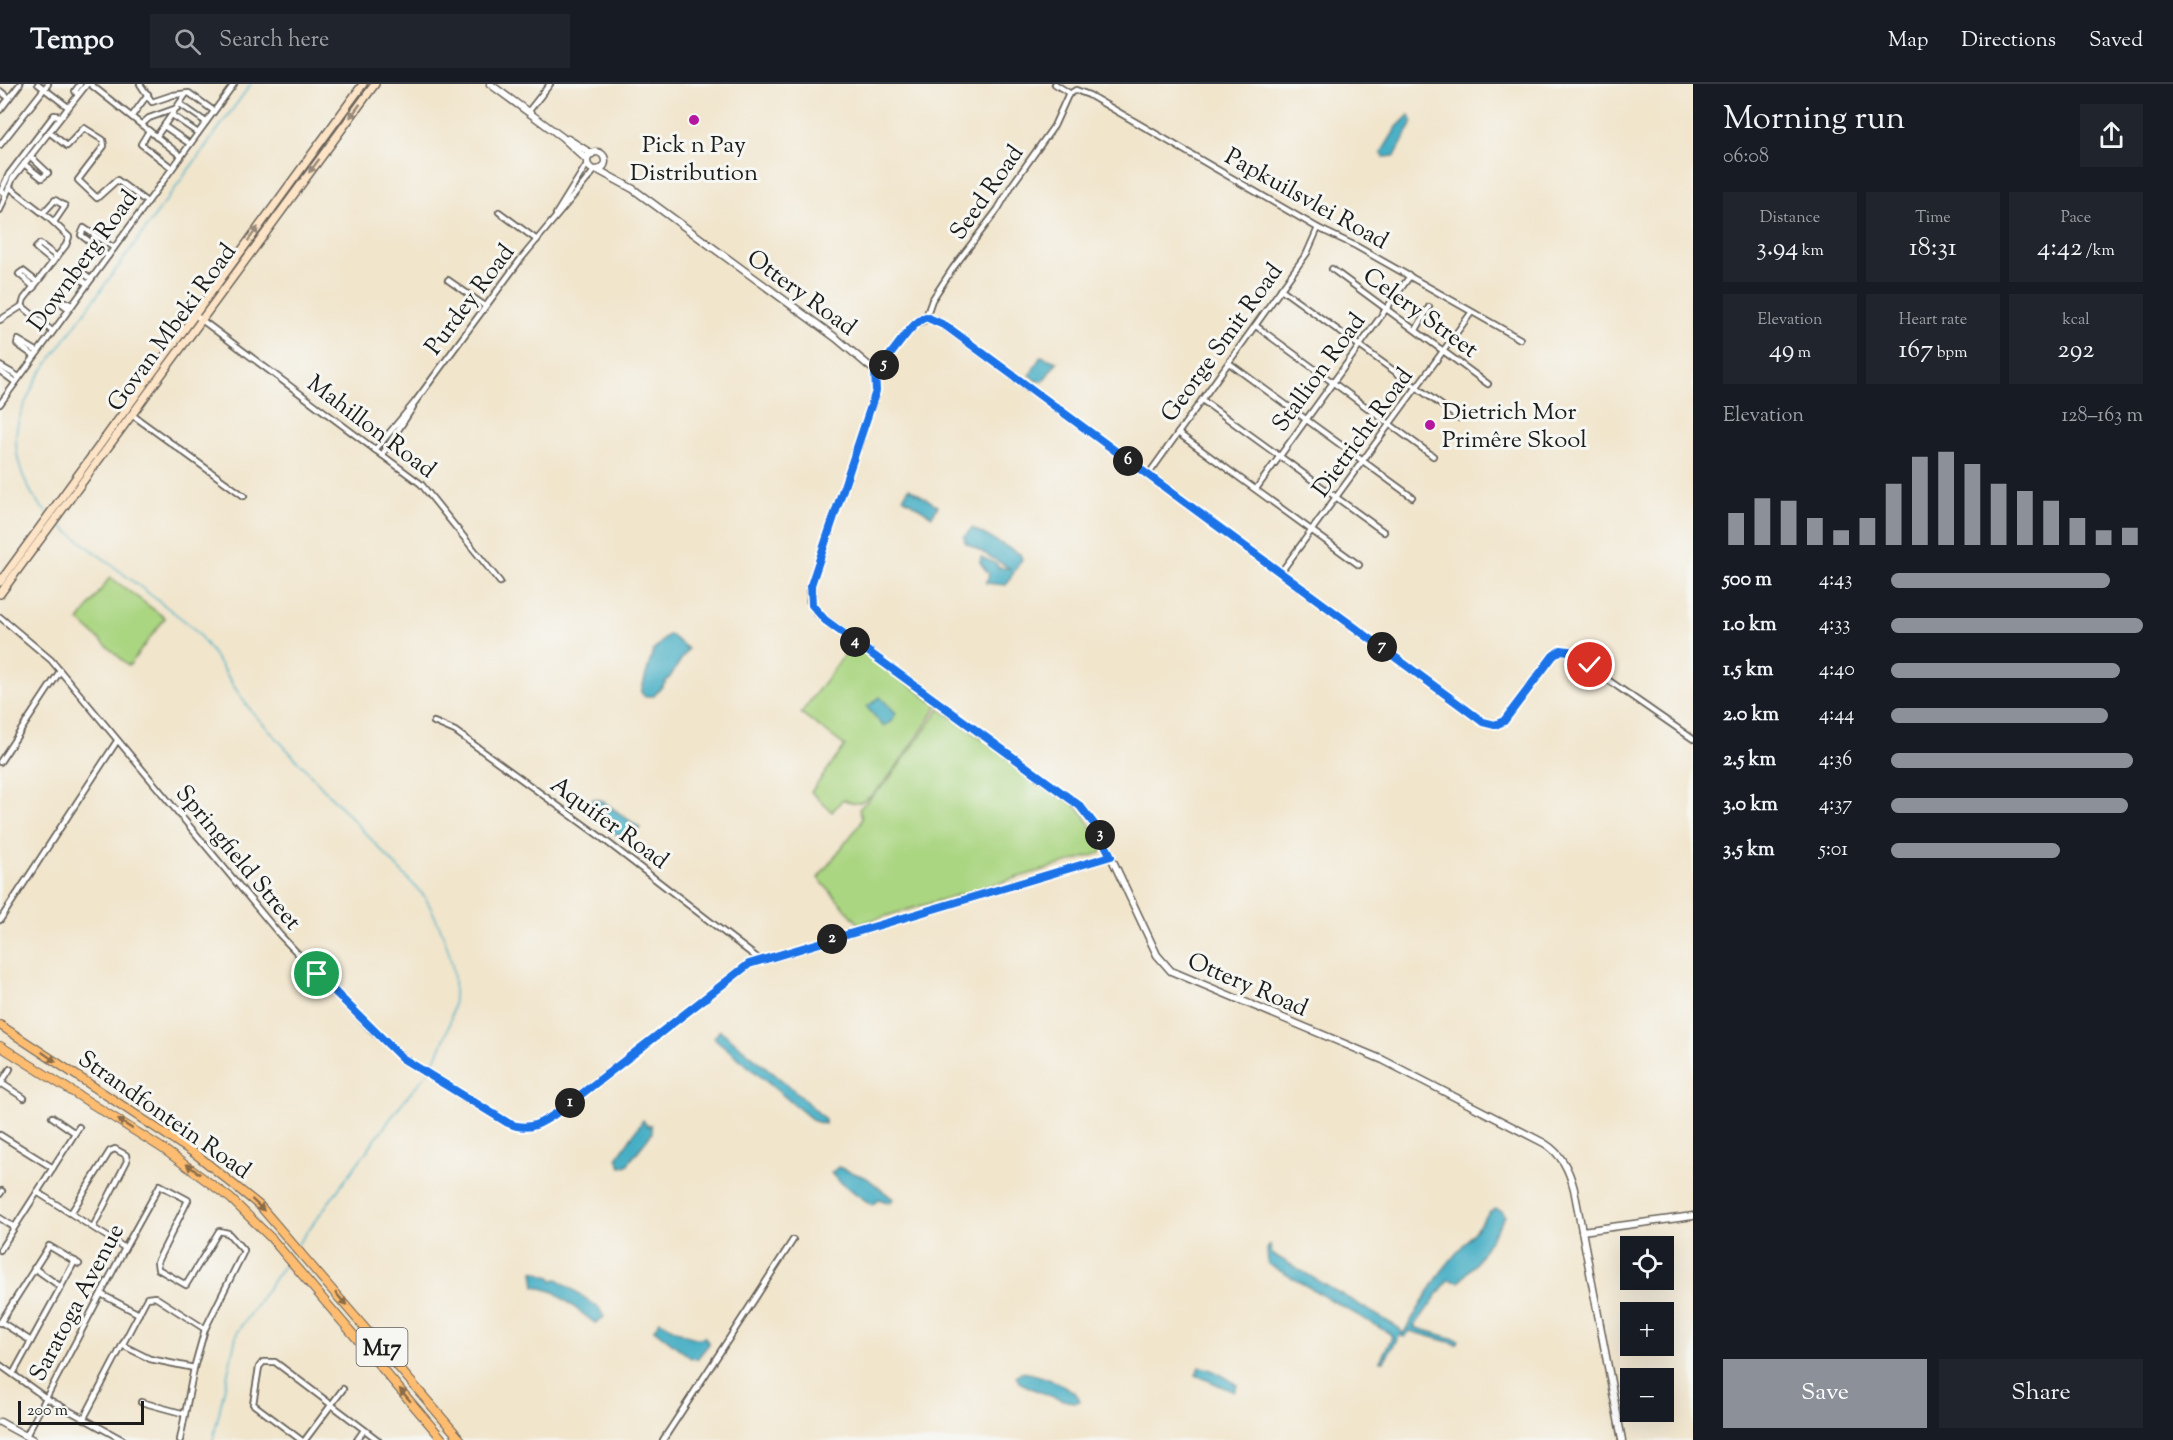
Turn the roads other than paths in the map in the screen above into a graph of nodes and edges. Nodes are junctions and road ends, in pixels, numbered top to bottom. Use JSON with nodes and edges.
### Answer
{"nodes":[{"id":1,"x":20,"y":84,"type":"edge"},
{"id":2,"x":38,"y":84,"type":"edge"},
{"id":3,"x":80,"y":84,"type":"edge"},
{"id":4,"x":89,"y":84,"type":"edge"},
{"id":5,"x":140,"y":84,"type":"edge"},
{"id":6,"x":234,"y":84,"type":"edge"},
{"id":7,"x":363,"y":84,"type":"edge"},
{"id":8,"x":375,"y":84,"type":"edge"},
{"id":9,"x":490,"y":84,"type":"edge"},
{"id":10,"x":550,"y":84,"type":"edge"},
{"id":11,"x":1055,"y":84,"type":"edge"},
{"id":12,"x":46,"y":86,"type":"edge"},
{"id":13,"x":0,"y":91,"type":"edge"},
{"id":14,"x":1069,"y":93,"type":"junction"},
{"id":15,"x":148,"y":94,"type":"junction"},
{"id":16,"x":186,"y":94,"type":"junction"},
{"id":17,"x":78,"y":95,"type":"junction"},
{"id":18,"x":9,"y":98,"type":"junction"},
{"id":19,"x":179,"y":106,"type":"junction"},
{"id":20,"x":68,"y":107,"type":"junction"},
{"id":21,"x":0,"y":110,"type":"edge"},
{"id":22,"x":214,"y":111,"type":"junction"},
{"id":23,"x":528,"y":112,"type":"junction"},
{"id":24,"x":172,"y":115,"type":"junction"},
{"id":25,"x":61,"y":116,"type":"junction"},
{"id":26,"x":132,"y":116,"type":"junction"},
{"id":27,"x":206,"y":122,"type":"junction"},
{"id":28,"x":142,"y":124,"type":"junction"},
{"id":29,"x":164,"y":126,"type":"junction"},
{"id":30,"x":148,"y":131,"type":"junction"},
{"id":31,"x":49,"y":132,"type":"junction"},
{"id":32,"x":198,"y":133,"type":"junction"},
{"id":33,"x":156,"y":136,"type":"junction"},
{"id":34,"x":562,"y":137,"type":"junction"},
{"id":35,"x":190,"y":144,"type":"junction"},
{"id":36,"x":0,"y":145,"type":"edge"},
{"id":37,"x":592,"y":154,"type":"junction"},
{"id":38,"x":30,"y":156,"type":"junction"},
{"id":39,"x":182,"y":156,"type":"junction"},
{"id":40,"x":604,"y":161,"type":"junction"},
{"id":41,"x":587,"y":162,"type":"junction"},
{"id":42,"x":24,"y":164,"type":"junction"},
{"id":43,"x":172,"y":168,"type":"junction"},
{"id":44,"x":597,"y":170,"type":"junction"},
{"id":45,"x":9,"y":187,"type":"junction"},
{"id":46,"x":633,"y":189,"type":"junction"},
{"id":47,"x":6,"y":194,"type":"junction"},
{"id":48,"x":147,"y":202,"type":"junction"},
{"id":49,"x":0,"y":209,"type":"edge"},
{"id":50,"x":499,"y":212,"type":"dead end"},
{"id":51,"x":43,"y":213,"type":"junction"},
{"id":52,"x":553,"y":219,"type":"junction"},
{"id":53,"x":54,"y":222,"type":"junction"},
{"id":54,"x":1318,"y":228,"type":"junction"},
{"id":55,"x":537,"y":240,"type":"junction"},
{"id":56,"x":114,"y":248,"type":"junction"},
{"id":57,"x":108,"y":256,"type":"junction"},
{"id":58,"x":1332,"y":269,"type":"dead end"},
{"id":59,"x":1410,"y":276,"type":"junction"},
{"id":60,"x":91,"y":279,"type":"junction"},
{"id":61,"x":448,"y":280,"type":"dead end"},
{"id":62,"x":87,"y":284,"type":"junction"},
{"id":63,"x":1281,"y":290,"type":"junction"},
{"id":64,"x":22,"y":306,"type":"junction"},
{"id":65,"x":485,"y":306,"type":"junction"},
{"id":66,"x":1429,"y":307,"type":"dead end"},
{"id":67,"x":1386,"y":309,"type":"junction"},
{"id":68,"x":1471,"y":313,"type":"junction"},
{"id":69,"x":926,"y":317,"type":"junction"},
{"id":70,"x":0,"y":318,"type":"edge"},
{"id":71,"x":198,"y":318,"type":"junction"},
{"id":72,"x":1256,"y":326,"type":"junction"},
{"id":73,"x":1416,"y":330,"type":"junction"},
{"id":74,"x":52,"y":332,"type":"junction"},
{"id":75,"x":1520,"y":339,"type":"dead end"},
{"id":76,"x":1359,"y":346,"type":"junction"},
{"id":77,"x":1443,"y":351,"type":"junction"},
{"id":78,"x":1229,"y":363,"type":"junction"},
{"id":79,"x":0,"y":366,"type":"edge"},
{"id":80,"x":0,"y":371,"type":"edge"},
{"id":81,"x":875,"y":371,"type":"junction"},
{"id":82,"x":17,"y":380,"type":"junction"},
{"id":83,"x":1333,"y":382,"type":"junction"},
{"id":84,"x":1488,"y":384,"type":"dead end"},
{"id":85,"x":1416,"y":388,"type":"junction"},
{"id":86,"x":1202,"y":400,"type":"junction"},
{"id":87,"x":415,"y":402,"type":"junction"},
{"id":88,"x":0,"y":404,"type":"edge"},
{"id":89,"x":131,"y":414,"type":"junction"},
{"id":90,"x":1459,"y":418,"type":"dead end"},
{"id":91,"x":1306,"y":419,"type":"junction"},
{"id":92,"x":1389,"y":424,"type":"junction"},
{"id":93,"x":1178,"y":433,"type":"junction"},
{"id":94,"x":375,"y":450,"type":"junction"},
{"id":95,"x":382,"y":455,"type":"junction"},
{"id":96,"x":1279,"y":456,"type":"junction"},
{"id":97,"x":1432,"y":456,"type":"dead end"},
{"id":98,"x":1363,"y":460,"type":"junction"},
{"id":99,"x":1148,"y":475,"type":"junction"},
{"id":100,"x":1256,"y":489,"type":"junction"},
{"id":101,"x":244,"y":496,"type":"dead end"},
{"id":102,"x":1336,"y":497,"type":"junction"},
{"id":103,"x":1412,"y":497,"type":"dead end"},
{"id":104,"x":54,"y":515,"type":"junction"},
{"id":105,"x":47,"y":523,"type":"junction"},
{"id":106,"x":1312,"y":530,"type":"junction"},
{"id":107,"x":1384,"y":532,"type":"dead end"},
{"id":108,"x":1359,"y":565,"type":"dead end"},
{"id":109,"x":1281,"y":572,"type":"junction"},
{"id":110,"x":0,"y":582,"type":"edge"},
{"id":111,"x":500,"y":582,"type":"dead end"},
{"id":112,"x":0,"y":594,"type":"edge"},
{"id":113,"x":0,"y":617,"type":"edge"},
{"id":114,"x":60,"y":671,"type":"junction"},
{"id":115,"x":434,"y":722,"type":"dead end"},
{"id":116,"x":1693,"y":739,"type":"edge"},
{"id":117,"x":117,"y":741,"type":"junction"},
{"id":118,"x":0,"y":762,"type":"edge"},
{"id":119,"x":1111,"y":856,"type":"junction"},
{"id":120,"x":0,"y":920,"type":"edge"},
{"id":121,"x":760,"y":960,"type":"junction"},
{"id":122,"x":0,"y":1024,"type":"edge"},
{"id":123,"x":0,"y":1046,"type":"edge"},
{"id":124,"x":10,"y":1069,"type":"dead end"},
{"id":125,"x":0,"y":1084,"type":"edge"},
{"id":126,"x":24,"y":1098,"type":"dead end"},
{"id":127,"x":52,"y":1117,"type":"dead end"},
{"id":128,"x":0,"y":1135,"type":"edge"},
{"id":129,"x":53,"y":1168,"type":"junction"},
{"id":130,"x":37,"y":1192,"type":"junction"},
{"id":131,"x":71,"y":1213,"type":"junction"},
{"id":132,"x":1693,"y":1216,"type":"edge"},
{"id":133,"x":0,"y":1218,"type":"edge"},
{"id":134,"x":14,"y":1227,"type":"junction"},
{"id":135,"x":93,"y":1227,"type":"junction"},
{"id":136,"x":1582,"y":1231,"type":"junction"},
{"id":137,"x":793,"y":1240,"type":"dead end"},
{"id":138,"x":124,"y":1248,"type":"junction"},
{"id":139,"x":0,"y":1250,"type":"edge"},
{"id":140,"x":34,"y":1268,"type":"junction"},
{"id":141,"x":61,"y":1287,"type":"junction"},
{"id":142,"x":100,"y":1294,"type":"junction"},
{"id":143,"x":139,"y":1314,"type":"junction"},
{"id":144,"x":1,"y":1322,"type":"edge"},
{"id":145,"x":205,"y":1329,"type":"junction"},
{"id":146,"x":31,"y":1341,"type":"junction"},
{"id":147,"x":122,"y":1345,"type":"junction"},
{"id":148,"x":0,"y":1365,"type":"edge"},
{"id":149,"x":194,"y":1368,"type":"junction"},
{"id":150,"x":13,"y":1374,"type":"junction"},
{"id":151,"x":343,"y":1389,"type":"dead end"},
{"id":152,"x":46,"y":1398,"type":"junction"},
{"id":153,"x":141,"y":1402,"type":"dead end"},
{"id":154,"x":331,"y":1405,"type":"junction"},
{"id":155,"x":185,"y":1414,"type":"junction"},
{"id":156,"x":84,"y":1418,"type":"junction"},
{"id":157,"x":0,"y":1422,"type":"edge"},
{"id":158,"x":364,"y":1430,"type":"junction"},
{"id":159,"x":29,"y":1438,"type":"edge"},
{"id":160,"x":123,"y":1440,"type":"edge"},
{"id":161,"x":180,"y":1440,"type":"edge"},
{"id":162,"x":303,"y":1440,"type":"edge"},
{"id":163,"x":357,"y":1440,"type":"edge"},
{"id":164,"x":378,"y":1440,"type":"edge"},
{"id":165,"x":443,"y":1440,"type":"edge"},
{"id":166,"x":461,"y":1440,"type":"edge"},
{"id":167,"x":663,"y":1440,"type":"edge"},
{"id":168,"x":1622,"y":1440,"type":"edge"}],
"edges":[{"from":1,"to":18,"type":"street"},
{"from":2,"to":12,"type":"street"},
{"from":3,"to":17,"type":"street"},
{"from":4,"to":17,"type":"street"},
{"from":4,"to":26,"type":"street"},
{"from":5,"to":15,"type":"street"},
{"from":6,"to":22,"type":"street","name":"Downberg Road"},
{"from":71,"to":7,"type":"main road","name":"Govan Mbeki Road","one_way":true},
{"from":8,"to":71,"type":"main road","name":"Govan Mbeki Road","one_way":true},
{"from":9,"to":23,"type":"street"},
{"from":10,"to":23,"type":"street"},
{"from":11,"to":14,"type":"street"},
{"from":12,"to":20,"type":"street"},
{"from":12,"to":36,"type":"street"},
{"from":13,"to":18,"type":"street"},
{"from":14,"to":54,"type":"street","name":"Papkuilsvlei Road"},
{"from":14,"to":69,"type":"street","name":"Seed Road"},
{"from":15,"to":16,"type":"street"},
{"from":15,"to":26,"type":"street"},
{"from":16,"to":19,"type":"street"},
{"from":16,"to":22,"type":"street"},
{"from":17,"to":20,"type":"street"},
{"from":18,"to":21,"type":"street"},
{"from":19,"to":24,"type":"street"},
{"from":19,"to":27,"type":"street"},
{"from":19,"to":28,"type":"street"},
{"from":20,"to":25,"type":"street"},
{"from":22,"to":27,"type":"street","name":"Downberg Road"},
{"from":23,"to":34,"type":"street"},
{"from":24,"to":29,"type":"street"},
{"from":24,"to":32,"type":"street"},
{"from":25,"to":31,"type":"street"},
{"from":25,"to":47,"type":"street"},
{"from":26,"to":28,"type":"street"},
{"from":27,"to":32,"type":"street","name":"Downberg Road"},
{"from":28,"to":30,"type":"street"},
{"from":29,"to":33,"type":"street"},
{"from":29,"to":35,"type":"street"},
{"from":30,"to":33,"type":"street"},
{"from":30,"to":43,"type":"street"},
{"from":31,"to":38,"type":"street"},
{"from":31,"to":48,"type":"street"},
{"from":32,"to":35,"type":"street","name":"Downberg Road"},
{"from":33,"to":39,"type":"street"},
{"from":34,"to":37,"type":"street"},
{"from":34,"to":41,"type":"street"},
{"from":35,"to":39,"type":"street","name":"Downberg Road"},
{"from":37,"to":40,"type":"street","name":"Ottery Road"},
{"from":37,"to":41,"type":"street"},
{"from":38,"to":42,"type":"street"},
{"from":38,"to":42,"type":"street"},
{"from":39,"to":43,"type":"street","name":"Downberg Road"},
{"from":40,"to":44,"type":"street"},
{"from":40,"to":46,"type":"street","name":"Ottery Road"},
{"from":41,"to":44,"type":"street","name":"Ottery Road"},
{"from":41,"to":52,"type":"street","name":"Purdey Road"},
{"from":42,"to":45,"type":"street"},
{"from":43,"to":48,"type":"street","name":"Downberg Road"},
{"from":44,"to":46,"type":"street","name":"Ottery Road"},
{"from":44,"to":52,"type":"street","name":"Purdey Road"},
{"from":45,"to":47,"type":"street"},
{"from":45,"to":51,"type":"street"},
{"from":46,"to":81,"type":"street","name":"Ottery Road"},
{"from":47,"to":49,"type":"street"},
{"from":48,"to":56,"type":"street","name":"Downberg Road"},
{"from":50,"to":55,"type":"street"},
{"from":51,"to":53,"type":"street"},
{"from":51,"to":53,"type":"street"},
{"from":52,"to":55,"type":"street","name":"Purdey Road"},
{"from":53,"to":64,"type":"street"},
{"from":54,"to":59,"type":"street","name":"Papkuilsvlei Road"},
{"from":54,"to":63,"type":"street","name":"George Smit Road"},
{"from":55,"to":65,"type":"street","name":"Purdey Road"},
{"from":56,"to":57,"type":"street","name":"Downberg Road"},
{"from":56,"to":57,"type":"street"},
{"from":57,"to":60,"type":"street","name":"Downberg Road"},
{"from":58,"to":67,"type":"street","name":"Celery Street"},
{"from":59,"to":67,"type":"street","name":"Stallion Road"},
{"from":59,"to":68,"type":"street","name":"Papkuilsvlei Road"},
{"from":60,"to":62,"type":"street","name":"Downberg Road"},
{"from":60,"to":62,"type":"street"},
{"from":61,"to":65,"type":"street"},
{"from":62,"to":74,"type":"street","name":"Downberg Road"},
{"from":63,"to":72,"type":"street","name":"George Smit Road"},
{"from":63,"to":76,"type":"street"},
{"from":64,"to":70,"type":"street"},
{"from":64,"to":74,"type":"street"},
{"from":65,"to":87,"type":"street","name":"Purdey Road"},
{"from":66,"to":73,"type":"street"},
{"from":67,"to":73,"type":"street","name":"Celery Street"},
{"from":67,"to":76,"type":"street","name":"Stallion Road"},
{"from":68,"to":75,"type":"street","name":"Papkuilsvlei Road"},
{"from":68,"to":77,"type":"street","name":"Dietricht Road"},
{"from":69,"to":81,"type":"street","name":"Seed Road"},
{"from":69,"to":99,"type":"street"},
{"from":71,"to":89,"type":"main road","name":"Govan Mbeki Road"},
{"from":71,"to":94,"type":"street","name":"Mahillon Road"},
{"from":71,"to":104,"type":"main road","name":"Govan Mbeki Road"},
{"from":72,"to":78,"type":"street","name":"George Smit Road"},
{"from":72,"to":83,"type":"street"},
{"from":73,"to":77,"type":"street","name":"Celery Street"},
{"from":74,"to":82,"type":"street","name":"Downberg Road"},
{"from":76,"to":83,"type":"street","name":"Stallion Road"},
{"from":76,"to":85,"type":"street"},
{"from":77,"to":84,"type":"street","name":"Celery Street"},
{"from":77,"to":85,"type":"street","name":"Dietricht Road"},
{"from":78,"to":86,"type":"street","name":"George Smit Road"},
{"from":78,"to":91,"type":"street"},
{"from":79,"to":82,"type":"street"},
{"from":80,"to":82,"type":"street"},
{"from":81,"to":119,"type":"street","name":"Ottery Road"},
{"from":82,"to":88,"type":"street","name":"Downberg Road"},
{"from":83,"to":91,"type":"street","name":"Stallion Road"},
{"from":83,"to":92,"type":"street"},
{"from":85,"to":90,"type":"street"},
{"from":85,"to":92,"type":"street","name":"Dietricht Road"},
{"from":86,"to":93,"type":"street","name":"George Smit Road"},
{"from":86,"to":96,"type":"street"},
{"from":87,"to":94,"type":"street","name":"Purdey Road"},
{"from":87,"to":95,"type":"street","name":"Purdey Road"},
{"from":89,"to":101,"type":"street"},
{"from":89,"to":104,"type":"main road","name":"Govan Mbeki Road"},
{"from":91,"to":96,"type":"street","name":"Stallion Road"},
{"from":91,"to":98,"type":"street"},
{"from":92,"to":97,"type":"street"},
{"from":92,"to":98,"type":"street","name":"Dietricht Road"},
{"from":93,"to":99,"type":"street","name":"George Smit Road"},
{"from":93,"to":100,"type":"street"},
{"from":94,"to":95,"type":"street","name":"Mahillon Road"},
{"from":95,"to":111,"type":"street","name":"Mahillon Road"},
{"from":96,"to":100,"type":"street","name":"Stallion Road"},
{"from":96,"to":102,"type":"street"},
{"from":98,"to":102,"type":"street","name":"Dietricht Road"},
{"from":98,"to":103,"type":"street"},
{"from":99,"to":109,"type":"street"},
{"from":100,"to":106,"type":"street"},
{"from":102,"to":106,"type":"street","name":"Dietricht Road"},
{"from":102,"to":107,"type":"street"},
{"from":104,"to":105,"type":"main road","name":"Govan Mbeki Road"},
{"from":105,"to":110,"type":"main road","name":"Govan Mbeki Road"},
{"from":105,"to":112,"type":"main road","name":"Govan Mbeki Road"},
{"from":106,"to":108,"type":"street"},
{"from":106,"to":109,"type":"street","name":"Dietricht Road"},
{"from":109,"to":116,"type":"street"},
{"from":113,"to":114,"type":"street","name":"Springfield Street"},
{"from":114,"to":117,"type":"street","name":"Springfield Street"},
{"from":114,"to":118,"type":"street"},
{"from":115,"to":121,"type":"street","name":"Aquifer Road"},
{"from":117,"to":120,"type":"street"},
{"from":117,"to":121,"type":"street","name":"Springfield Street"},
{"from":119,"to":121,"type":"street","name":"Springfield Street"},
{"from":119,"to":136,"type":"street","name":"Ottery Road"},
{"from":122,"to":166,"type":"main road","name":"Strandfontein Road","number":"M17","one_way":true},
{"from":165,"to":123,"type":"main road","name":"Strandfontein Road","number":"M17","one_way":true},
{"from":124,"to":125,"type":"street"},
{"from":125,"to":126,"type":"street"},
{"from":127,"to":129,"type":"street"},
{"from":128,"to":129,"type":"street"},
{"from":129,"to":130,"type":"street"},
{"from":130,"to":131,"type":"street"},
{"from":130,"to":134,"type":"street"},
{"from":131,"to":135,"type":"street"},
{"from":131,"to":135,"type":"street"},
{"from":132,"to":136,"type":"street"},
{"from":133,"to":134,"type":"street"},
{"from":134,"to":139,"type":"street"},
{"from":135,"to":138,"type":"street"},
{"from":136,"to":168,"type":"street","name":"Ottery Road"},
{"from":137,"to":167,"type":"street"},
{"from":138,"to":142,"type":"street","name":"Saratoga Avenue"},
{"from":138,"to":145,"type":"street","name":"Saratoga Avenue"},
{"from":140,"to":141,"type":"street"},
{"from":140,"to":141,"type":"street"},
{"from":140,"to":144,"type":"street"},
{"from":141,"to":146,"type":"street"},
{"from":142,"to":143,"type":"street"},
{"from":142,"to":152,"type":"street","name":"Saratoga Avenue"},
{"from":143,"to":145,"type":"street"},
{"from":143,"to":147,"type":"street"},
{"from":144,"to":146,"type":"street"},
{"from":145,"to":149,"type":"street"},
{"from":146,"to":150,"type":"street"},
{"from":147,"to":149,"type":"street"},
{"from":147,"to":156,"type":"street"},
{"from":148,"to":150,"type":"street"},
{"from":149,"to":155,"type":"street"},
{"from":150,"to":152,"type":"street"},
{"from":151,"to":154,"type":"street"},
{"from":152,"to":156,"type":"street"},
{"from":152,"to":159,"type":"street","name":"Saratoga Avenue"},
{"from":153,"to":155,"type":"street"},
{"from":154,"to":158,"type":"street"},
{"from":154,"to":162,"type":"street"},
{"from":154,"to":162,"type":"street"},
{"from":155,"to":161,"type":"street"},
{"from":156,"to":160,"type":"street"},
{"from":157,"to":159,"type":"street"},
{"from":158,"to":163,"type":"street"},
{"from":158,"to":164,"type":"street"}]}
